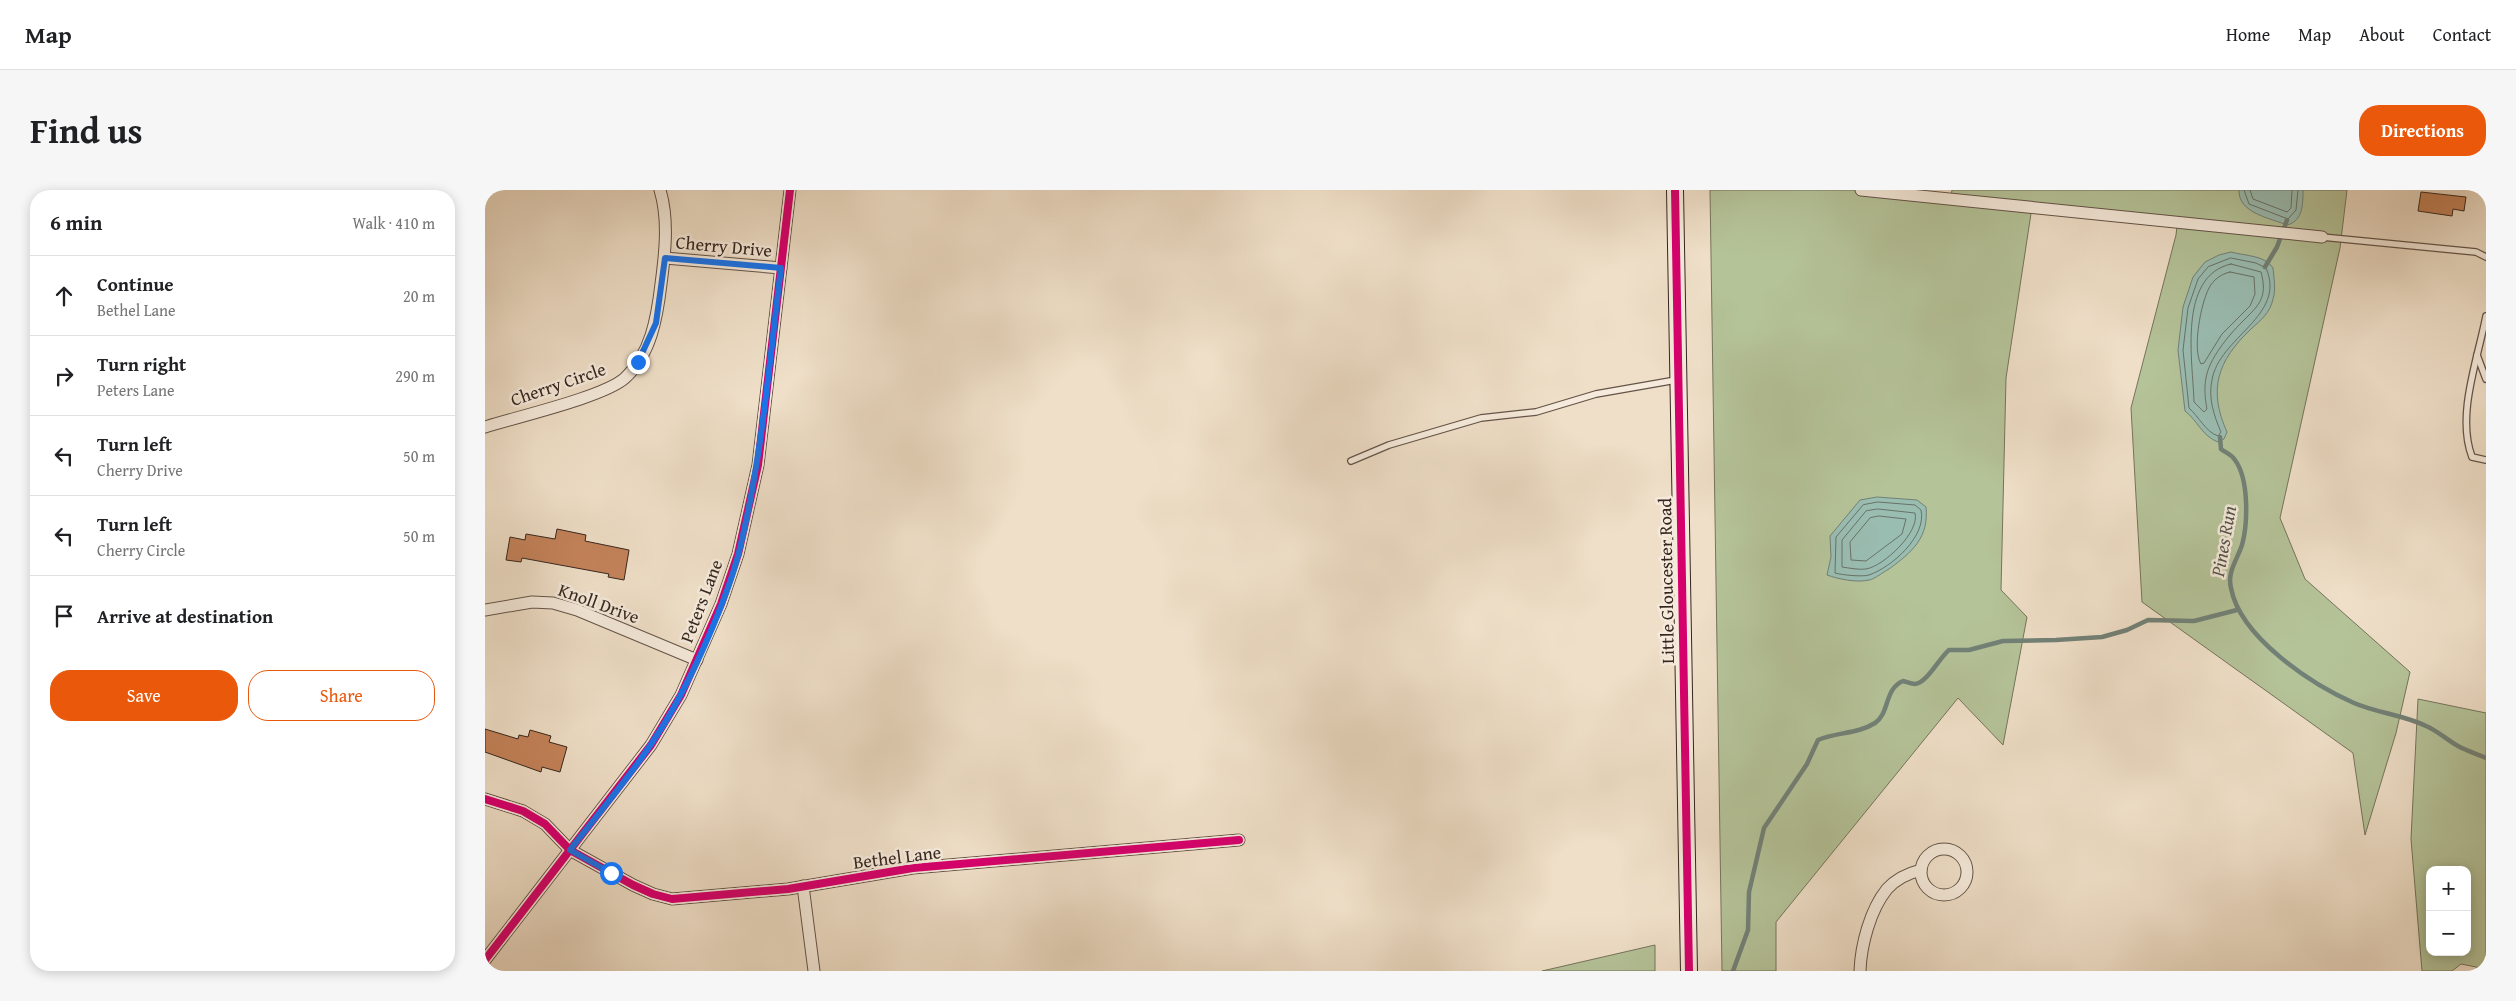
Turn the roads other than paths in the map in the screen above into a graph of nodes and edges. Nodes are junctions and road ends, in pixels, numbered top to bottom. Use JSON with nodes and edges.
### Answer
{"nodes":[{"id":1,"x":660,"y":190,"type":"edge"},
{"id":2,"x":790,"y":190,"type":"edge"},
{"id":3,"x":1675,"y":190,"type":"edge"},
{"id":4,"x":1861,"y":190,"type":"edge"},
{"id":5,"x":2322,"y":237,"type":"joint"},
{"id":6,"x":2486,"y":257,"type":"edge"},
{"id":7,"x":665,"y":258,"type":"junction"},
{"id":8,"x":781,"y":268,"type":"junction"},
{"id":9,"x":2486,"y":316,"type":"edge"},
{"id":10,"x":2477,"y":355,"type":"junction"},
{"id":11,"x":2486,"y":379,"type":"edge"},
{"id":12,"x":1678,"y":380,"type":"junction"},
{"id":13,"x":485,"y":427,"type":"edge"},
{"id":14,"x":2486,"y":460,"type":"edge"},
{"id":15,"x":1351,"y":461,"type":"dead end"},
{"id":16,"x":485,"y":610,"type":"edge"},
{"id":17,"x":697,"y":660,"type":"junction"},
{"id":18,"x":485,"y":799,"type":"edge"},
{"id":19,"x":1239,"y":840,"type":"dead end"},
{"id":20,"x":570,"y":850,"type":"junction"},
{"id":21,"x":1921,"y":870,"type":"junction"},
{"id":22,"x":803,"y":886,"type":"junction"},
{"id":23,"x":485,"y":960,"type":"edge"},
{"id":24,"x":814,"y":971,"type":"edge"},
{"id":25,"x":1689,"y":971,"type":"edge"},
{"id":26,"x":1860,"y":971,"type":"edge"}],
"edges":[{"from":1,"to":7,"type":"street","name":"Cherry Circle"},
{"from":2,"to":8,"type":"street","name":"Peters Lane"},
{"from":3,"to":12,"type":"street","name":"Little Gloucester Road"},
{"from":4,"to":5,"type":"street"},
{"from":5,"to":6,"type":"lane"},
{"from":7,"to":8,"type":"street","name":"Cherry Drive"},
{"from":7,"to":13,"type":"street","name":"Cherry Circle"},
{"from":8,"to":17,"type":"street","name":"Peters Lane"},
{"from":9,"to":10,"type":"lane"},
{"from":10,"to":11,"type":"lane"},
{"from":10,"to":14,"type":"lane"},
{"from":12,"to":15,"type":"lane"},
{"from":12,"to":25,"type":"street","name":"Little Gloucester Road"},
{"from":16,"to":17,"type":"street","name":"Knoll Drive"},
{"from":17,"to":20,"type":"street","name":"Peters Lane"},
{"from":18,"to":20,"type":"street"},
{"from":19,"to":22,"type":"street","name":"Bethel Lane"},
{"from":20,"to":22,"type":"street","name":"Bethel Lane"},
{"from":20,"to":23,"type":"street","name":"Peters Lane"},
{"from":21,"to":21,"type":"street"},
{"from":21,"to":26,"type":"street"},
{"from":22,"to":24,"type":"street"}]}
